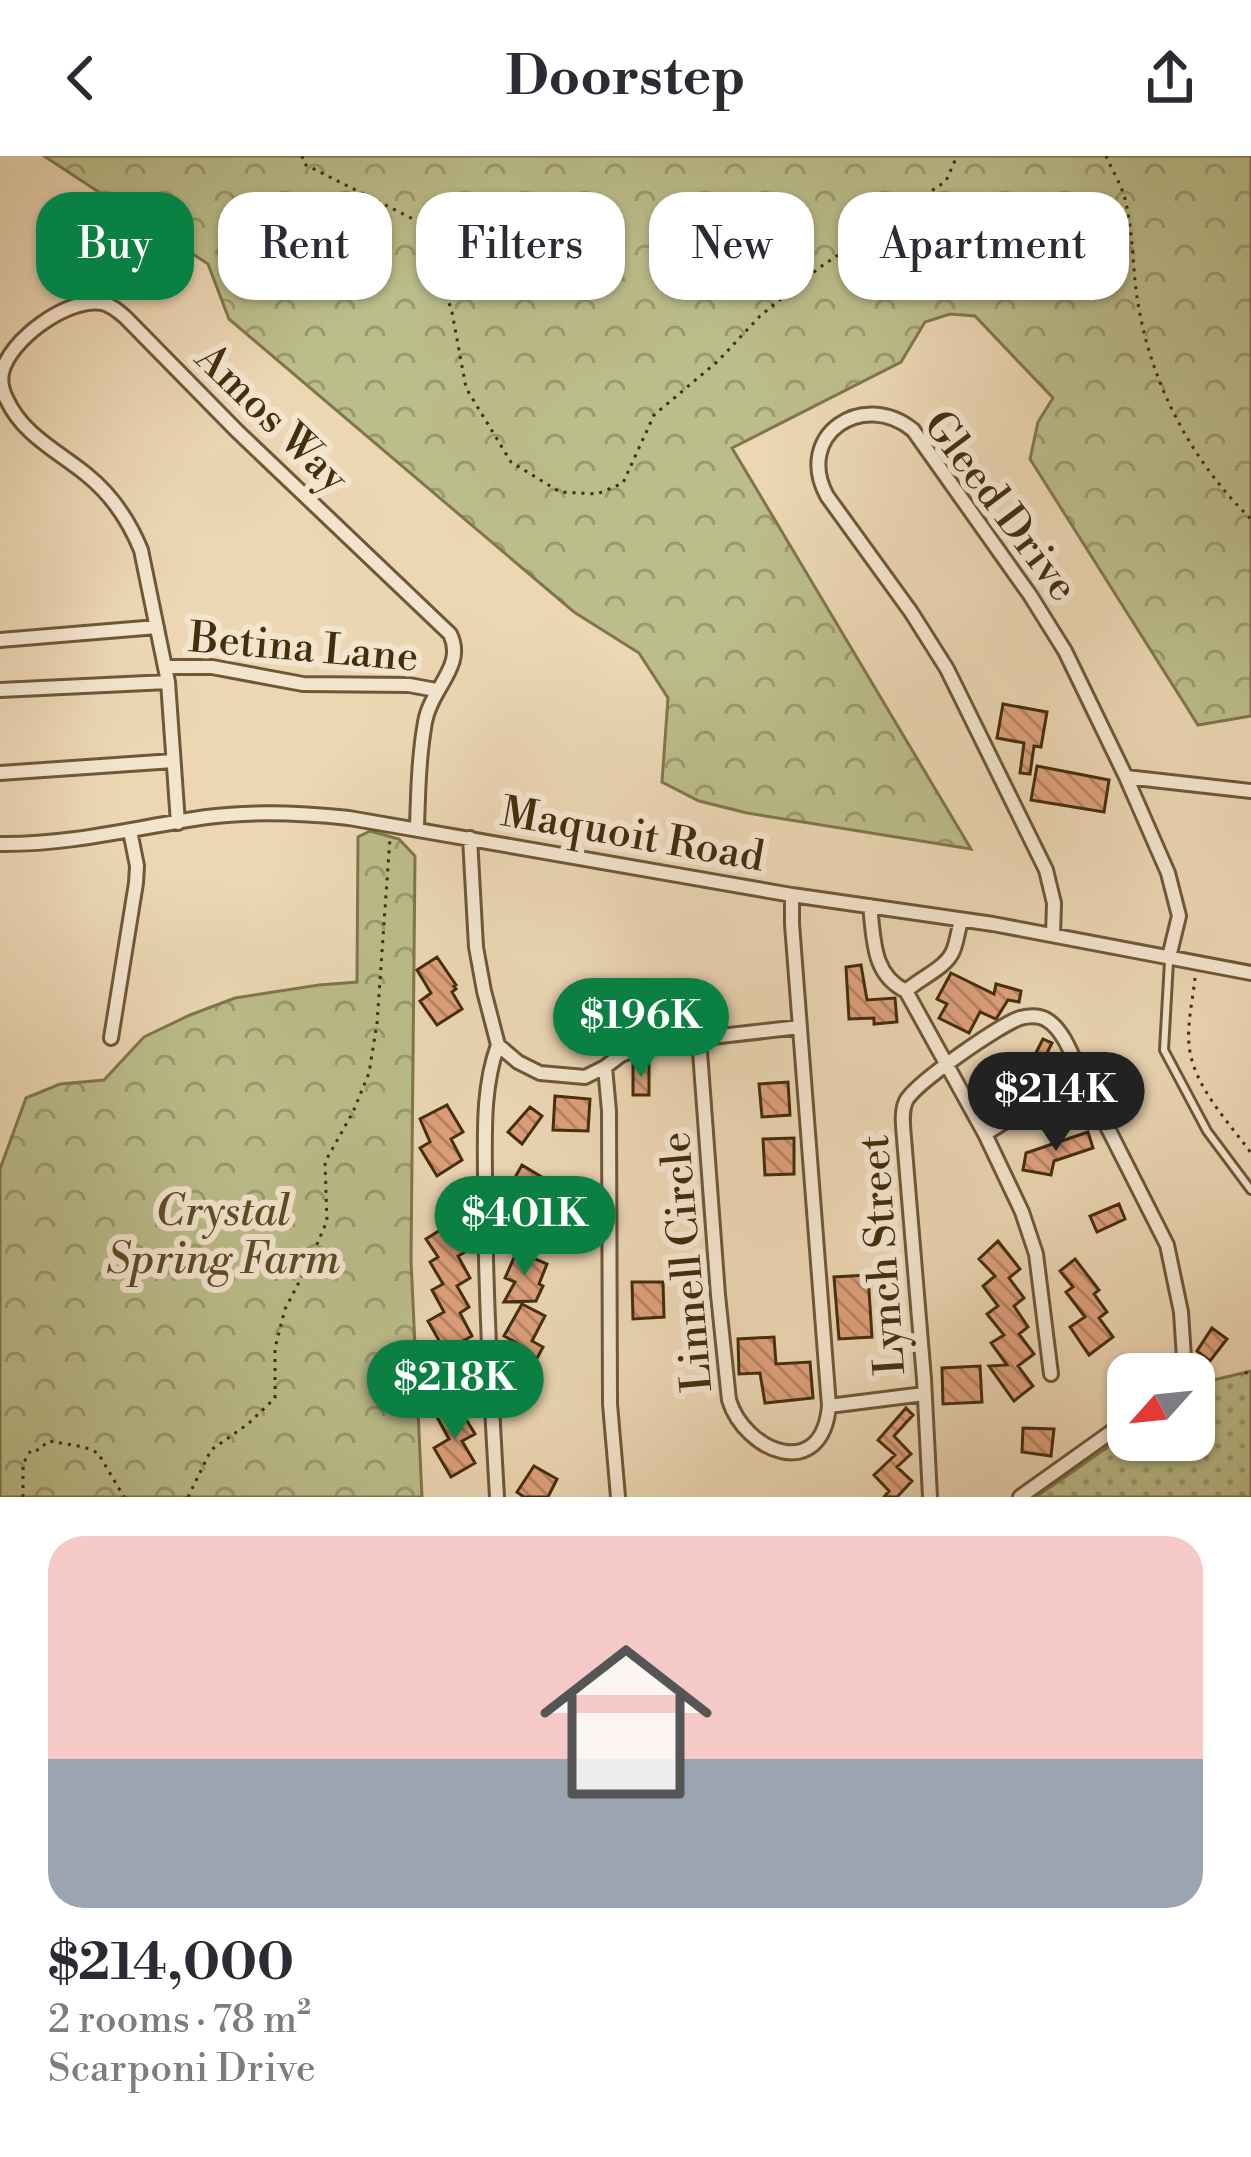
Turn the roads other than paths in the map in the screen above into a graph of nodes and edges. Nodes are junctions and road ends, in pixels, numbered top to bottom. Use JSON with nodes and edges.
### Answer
{"nodes":[{"id":1,"x":157,"y":627,"type":"junction"},
{"id":2,"x":0,"y":640,"type":"edge"},
{"id":3,"x":166,"y":667,"type":"junction"},
{"id":4,"x":168,"y":682,"type":"junction"},
{"id":5,"x":0,"y":690,"type":"edge"},
{"id":6,"x":436,"y":691,"type":"junction"},
{"id":7,"x":173,"y":760,"type":"junction"},
{"id":8,"x":0,"y":773,"type":"edge"},
{"id":9,"x":1126,"y":777,"type":"junction"},
{"id":10,"x":1251,"y":791,"type":"edge"},
{"id":11,"x":178,"y":823,"type":"junction"},
{"id":12,"x":417,"y":828,"type":"junction"},
{"id":13,"x":130,"y":831,"type":"junction"},
{"id":14,"x":470,"y":838,"type":"junction"},
{"id":15,"x":0,"y":844,"type":"edge"},
{"id":16,"x":792,"y":895,"type":"junction"},
{"id":17,"x":870,"y":906,"type":"junction"},
{"id":18,"x":961,"y":921,"type":"junction"},
{"id":19,"x":1053,"y":934,"type":"junction"},
{"id":20,"x":1169,"y":957,"type":"junction"},
{"id":21,"x":1251,"y":973,"type":"edge"},
{"id":22,"x":906,"y":991,"type":"junction"},
{"id":23,"x":800,"y":1027,"type":"junction"},
{"id":24,"x":696,"y":1037,"type":"junction"},
{"id":25,"x":111,"y":1038,"type":"dead end"},
{"id":26,"x":498,"y":1045,"type":"junction"},
{"id":27,"x":946,"y":1066,"type":"junction"},
{"id":28,"x":604,"y":1067,"type":"junction"},
{"id":29,"x":1081,"y":1076,"type":"junction"},
{"id":30,"x":985,"y":1134,"type":"junction"},
{"id":31,"x":1251,"y":1190,"type":"edge"},
{"id":32,"x":1184,"y":1353,"type":"edge"},
{"id":33,"x":1051,"y":1373,"type":"dead end"},
{"id":34,"x":924,"y":1394,"type":"junction"},
{"id":35,"x":829,"y":1406,"type":"junction"},
{"id":36,"x":1107,"y":1435,"type":"edge"},
{"id":37,"x":496,"y":1497,"type":"edge"},
{"id":38,"x":618,"y":1497,"type":"edge"},
{"id":39,"x":930,"y":1497,"type":"edge"},
{"id":40,"x":1020,"y":1497,"type":"edge"}],
"edges":[{"from":1,"to":2,"type":"street"},
{"from":1,"to":3,"type":"street","name":"Amos Way"},
{"from":1,"to":6,"type":"street","name":"Amos Way"},
{"from":3,"to":4,"type":"street","name":"Amos Way"},
{"from":3,"to":6,"type":"street","name":"Betina Lane"},
{"from":4,"to":5,"type":"street"},
{"from":4,"to":7,"type":"street","name":"Amos Way"},
{"from":6,"to":12,"type":"street","name":"Amos Way"},
{"from":7,"to":8,"type":"street"},
{"from":7,"to":11,"type":"street","name":"Amos Way"},
{"from":9,"to":10,"type":"street"},
{"from":9,"to":19,"type":"street","name":"Gleed Drive"},
{"from":9,"to":20,"type":"street","name":"Gleed Drive"},
{"from":11,"to":12,"type":"street","name":"Maquoit Road"},
{"from":11,"to":13,"type":"street","name":"Maquoit Road"},
{"from":12,"to":14,"type":"street","name":"Maquoit Road"},
{"from":13,"to":15,"type":"street","name":"Maquoit Road"},
{"from":13,"to":25,"type":"street"},
{"from":14,"to":16,"type":"street","name":"Maquoit Road"},
{"from":14,"to":26,"type":"street"},
{"from":16,"to":17,"type":"street","name":"Maquoit Road"},
{"from":16,"to":23,"type":"street"},
{"from":17,"to":18,"type":"street","name":"Maquoit Road"},
{"from":17,"to":22,"type":"street"},
{"from":18,"to":19,"type":"street","name":"Maquoit Road"},
{"from":18,"to":22,"type":"street"},
{"from":19,"to":20,"type":"street","name":"Maquoit Road"},
{"from":20,"to":21,"type":"street","name":"Maquoit Road"},
{"from":20,"to":31,"type":"lane"},
{"from":22,"to":27,"type":"street"},
{"from":23,"to":24,"type":"street"},
{"from":23,"to":35,"type":"street"},
{"from":24,"to":28,"type":"street"},
{"from":24,"to":35,"type":"street","name":"Linnell Circle"},
{"from":26,"to":28,"type":"street"},
{"from":26,"to":37,"type":"street"},
{"from":27,"to":29,"type":"street","name":"Lynch Street"},
{"from":27,"to":30,"type":"street"},
{"from":27,"to":34,"type":"street","name":"Lynch Street"},
{"from":28,"to":38,"type":"street"},
{"from":29,"to":30,"type":"street"},
{"from":29,"to":32,"type":"street"},
{"from":30,"to":33,"type":"street"},
{"from":34,"to":35,"type":"street"},
{"from":34,"to":39,"type":"street","name":"Lynch Street"},
{"from":36,"to":40,"type":"street"}]}
